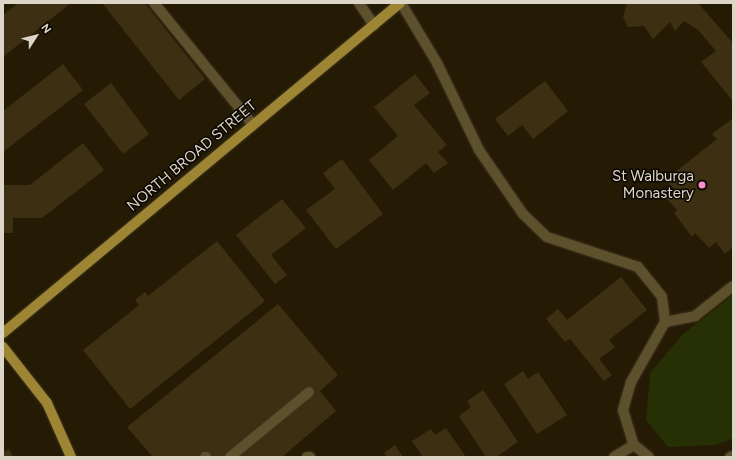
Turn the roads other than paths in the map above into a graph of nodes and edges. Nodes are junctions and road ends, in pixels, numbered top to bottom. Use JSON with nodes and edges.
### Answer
{"nodes":[{"id":1,"x":154,"y":3,"type":"edge"},
{"id":2,"x":359,"y":3,"type":"edge"},
{"id":3,"x":401,"y":3,"type":"edge"},
{"id":4,"x":374,"y":25,"type":"junction"},
{"id":5,"x":253,"y":125,"type":"junction"},
{"id":6,"x":733,"y":286,"type":"edge"},
{"id":7,"x":664,"y":322,"type":"junction"},
{"id":8,"x":3,"y":333,"type":"edge"},
{"id":9,"x":3,"y":347,"type":"edge"},
{"id":10,"x":309,"y":392,"type":"dead end"},
{"id":11,"x":634,"y":445,"type":"junction"},
{"id":12,"x":733,"y":456,"type":"edge"},
{"id":13,"x":71,"y":457,"type":"edge"},
{"id":14,"x":230,"y":457,"type":"edge"},
{"id":15,"x":614,"y":457,"type":"edge"},
{"id":16,"x":649,"y":457,"type":"edge"},
{"id":17,"x":730,"y":457,"type":"edge"}],
"edges":[{"from":1,"to":5,"type":"street"},
{"from":2,"to":4,"type":"street"},
{"from":3,"to":4,"type":"main road","name":"NORTH BROAD STREET"},
{"from":3,"to":7,"type":"street"},
{"from":4,"to":5,"type":"main road","name":"NORTH BROAD STREET"},
{"from":5,"to":8,"type":"main road","name":"NORTH BROAD STREET"},
{"from":6,"to":7,"type":"street"},
{"from":7,"to":11,"type":"street"},
{"from":9,"to":13,"type":"main road"},
{"from":10,"to":14,"type":"street"},
{"from":11,"to":15,"type":"street"},
{"from":11,"to":16,"type":"street"},
{"from":12,"to":17,"type":"street"}]}
